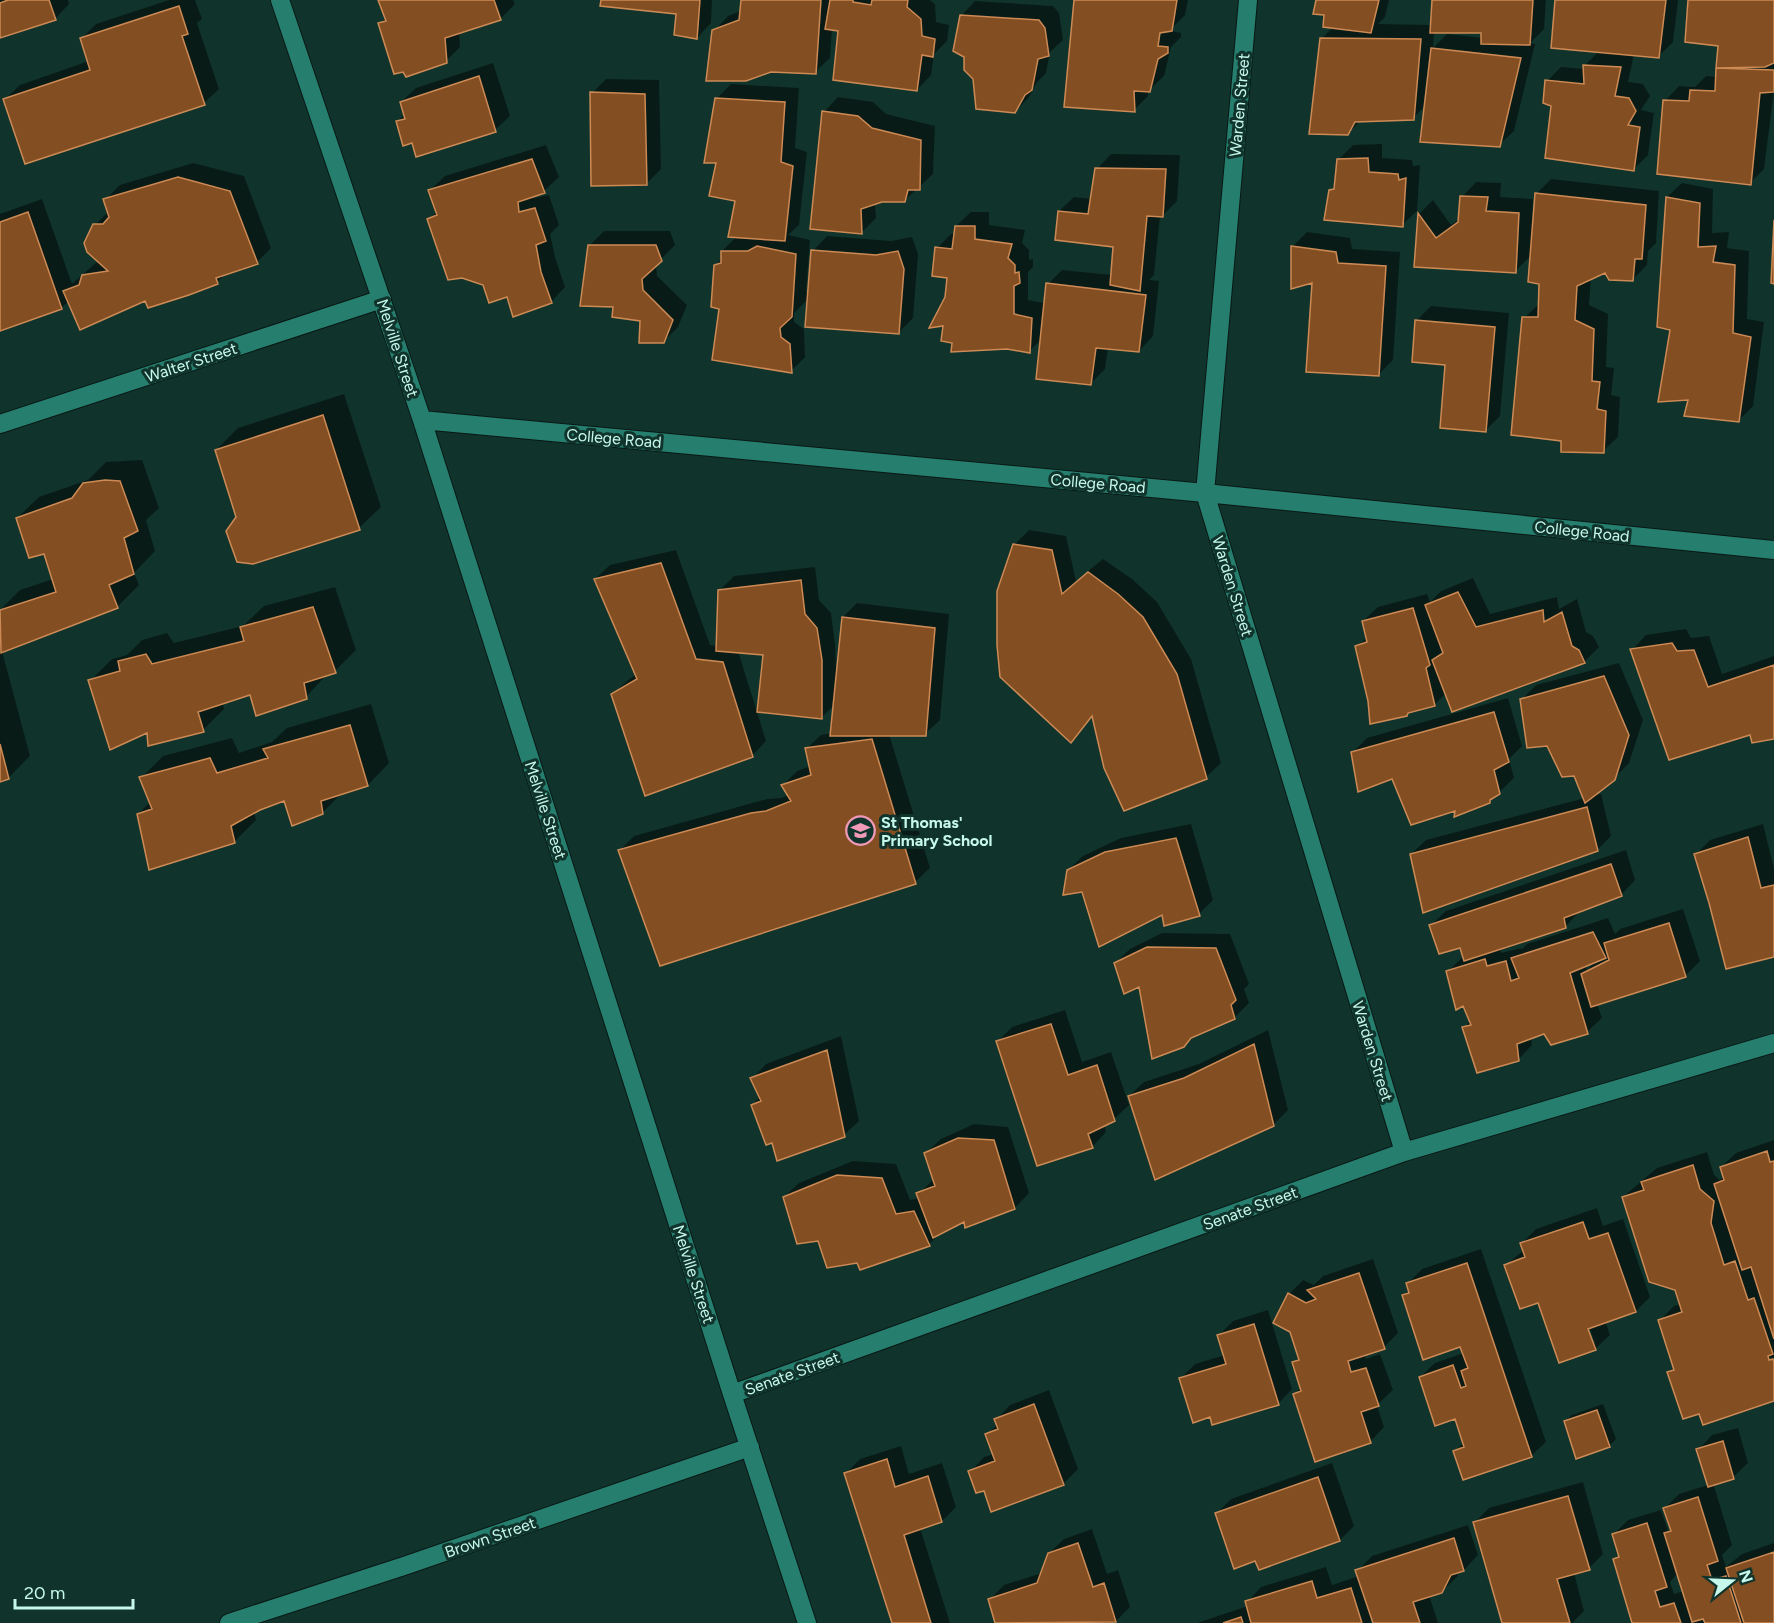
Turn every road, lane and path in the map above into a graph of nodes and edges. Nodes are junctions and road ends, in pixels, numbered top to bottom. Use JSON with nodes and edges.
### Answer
{"nodes":[{"id":1,"x":280,"y":0,"type":"edge"},
{"id":2,"x":1248,"y":0,"type":"edge"},
{"id":3,"x":382,"y":299,"type":"junction"},
{"id":4,"x":422,"y":420,"type":"junction"},
{"id":5,"x":0,"y":424,"type":"edge"},
{"id":6,"x":1205,"y":493,"type":"junction"},
{"id":7,"x":1774,"y":550,"type":"edge"},
{"id":8,"x":1774,"y":1043,"type":"edge"},
{"id":9,"x":1404,"y":1152,"type":"junction"},
{"id":10,"x":732,"y":1394,"type":"junction"},
{"id":11,"x":750,"y":1447,"type":"junction"},
{"id":12,"x":229,"y":1623,"type":"edge"},
{"id":13,"x":807,"y":1623,"type":"edge"}],
"edges":[{"from":1,"to":3,"type":"street","name":"Melville Street"},
{"from":2,"to":6,"type":"street","name":"Warden Street"},
{"from":3,"to":4,"type":"street","name":"Melville Street"},
{"from":3,"to":5,"type":"street","name":"Walter Street"},
{"from":4,"to":6,"type":"street","name":"College Road"},
{"from":4,"to":10,"type":"street","name":"Melville Street"},
{"from":6,"to":7,"type":"street","name":"College Road"},
{"from":6,"to":9,"type":"street","name":"Warden Street"},
{"from":8,"to":9,"type":"street","name":"Senate Street"},
{"from":9,"to":10,"type":"street","name":"Senate Street"},
{"from":10,"to":11,"type":"street","name":"Melville Street"},
{"from":11,"to":12,"type":"street","name":"Brown Street"},
{"from":11,"to":13,"type":"street","name":"Melville Street"}]}
